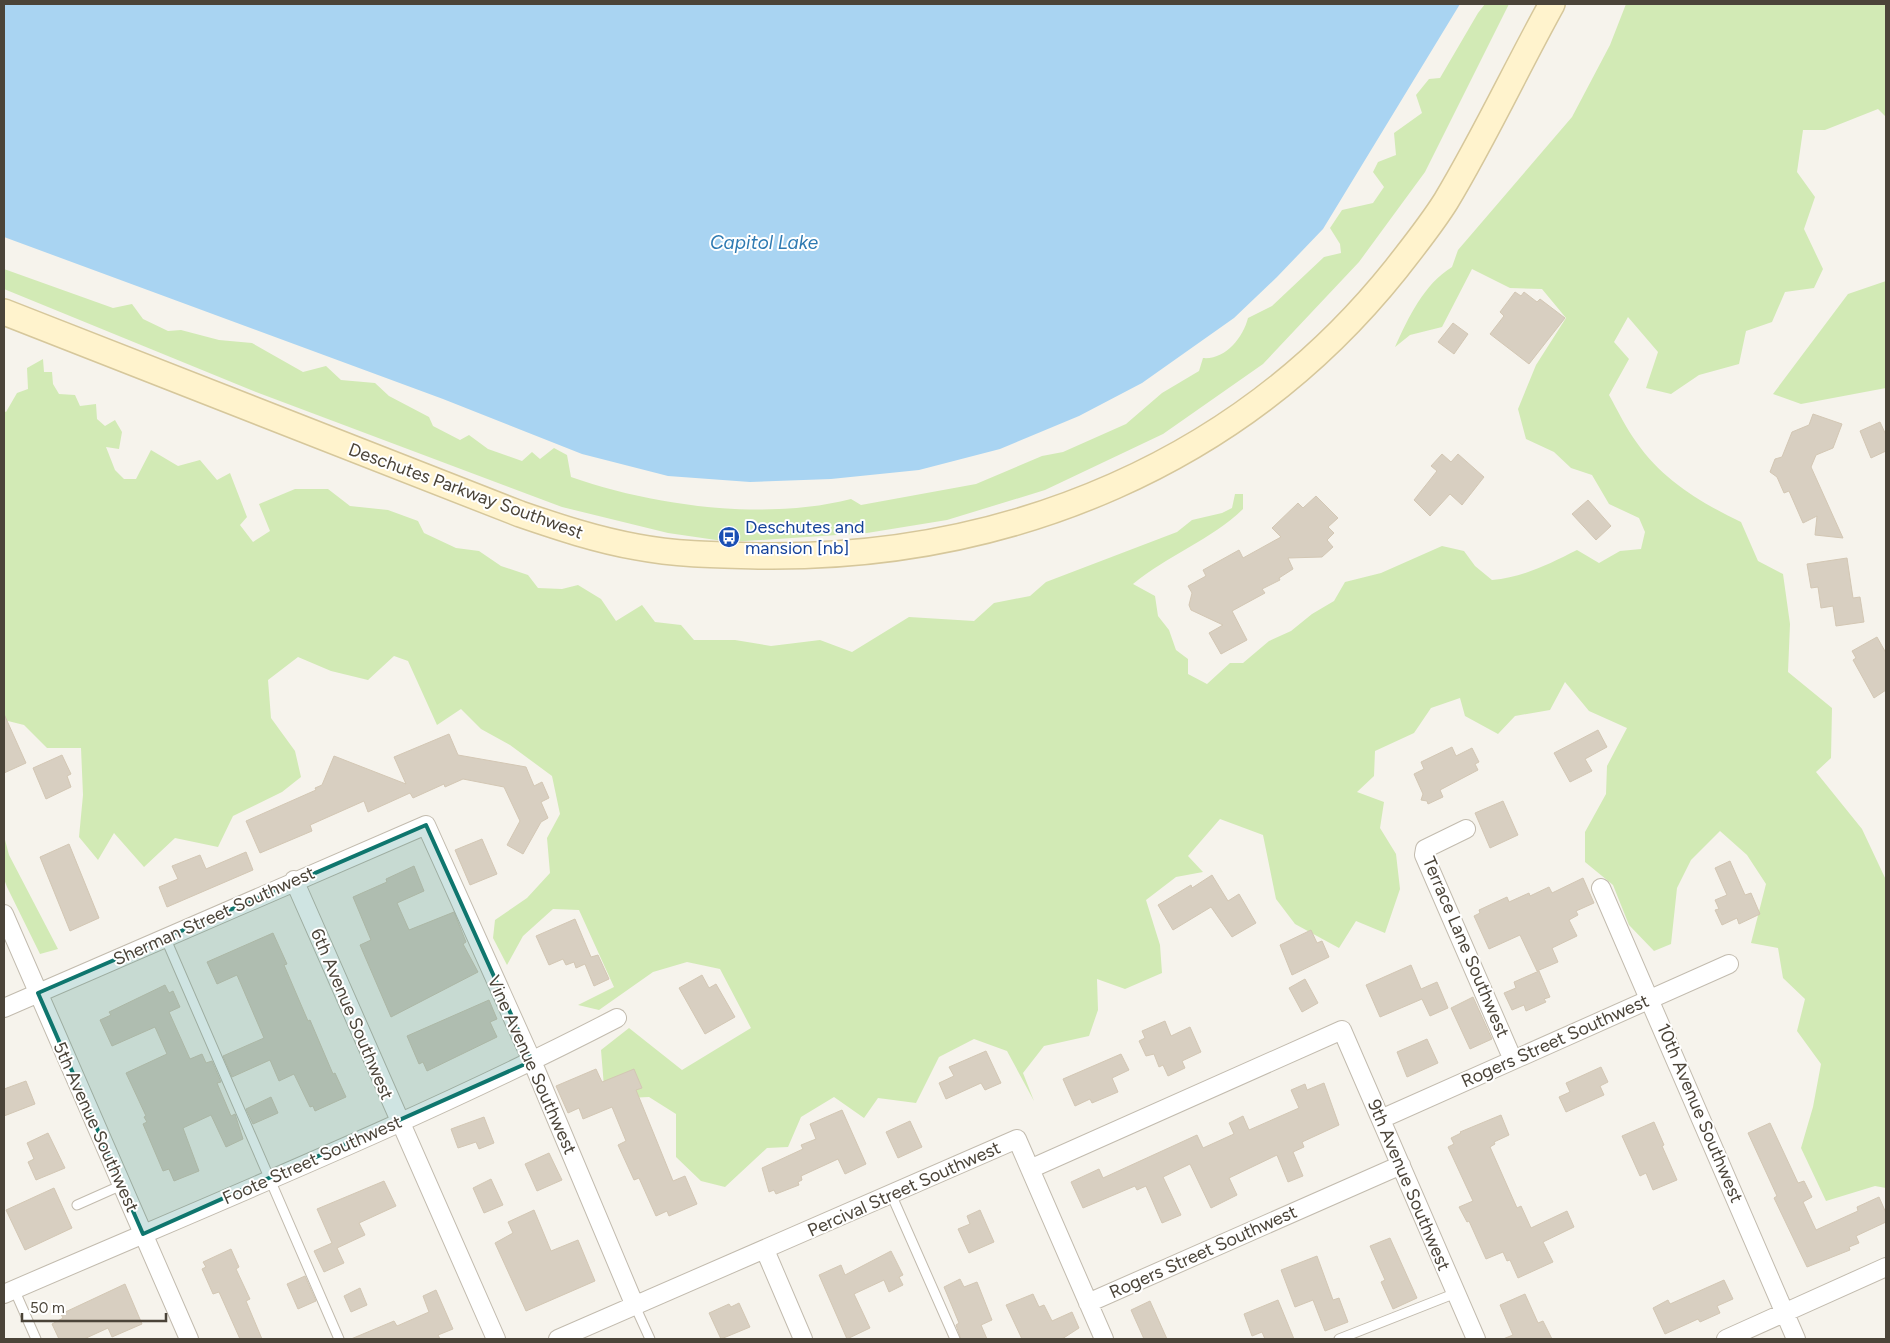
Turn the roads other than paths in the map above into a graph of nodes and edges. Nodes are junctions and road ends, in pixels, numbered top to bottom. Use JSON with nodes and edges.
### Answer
{"nodes":[{"id":1,"x":1552,"y":4,"type":"edge"},
{"id":2,"x":4,"y":312,"type":"edge"},
{"id":3,"x":426,"y":825,"type":"joint"},
{"id":4,"x":1466,"y":829,"type":"dead end"},
{"id":5,"x":294,"y":880,"type":"junction"},
{"id":6,"x":1602,"y":888,"type":"dead end"},
{"id":7,"x":4,"y":914,"type":"edge"},
{"id":8,"x":165,"y":937,"type":"junction"},
{"id":9,"x":1729,"y":964,"type":"dead end"},
{"id":10,"x":38,"y":993,"type":"junction"},
{"id":11,"x":1651,"y":998,"type":"junction"},
{"id":12,"x":4,"y":1008,"type":"edge"},
{"id":13,"x":617,"y":1018,"type":"dead end"},
{"id":14,"x":1513,"y":1060,"type":"junction"},
{"id":15,"x":532,"y":1061,"type":"junction"},
{"id":16,"x":1381,"y":1119,"type":"junction"},
{"id":17,"x":399,"y":1122,"type":"junction"},
{"id":18,"x":1400,"y":1164,"type":"junction"},
{"id":19,"x":1030,"y":1169,"type":"junction"},
{"id":20,"x":270,"y":1179,"type":"junction"},
{"id":21,"x":122,"y":1185,"type":"junction"},
{"id":22,"x":891,"y":1194,"type":"junction"},
{"id":23,"x":77,"y":1205,"type":"dead end"},
{"id":24,"x":144,"y":1234,"type":"junction"},
{"id":25,"x":764,"y":1250,"type":"junction"},
{"id":26,"x":1886,"y":1266,"type":"edge"},
{"id":27,"x":9,"y":1291,"type":"edge"},
{"id":28,"x":1456,"y":1292,"type":"junction"},
{"id":29,"x":1088,"y":1303,"type":"junction"},
{"id":30,"x":635,"y":1306,"type":"junction"},
{"id":31,"x":1785,"y":1313,"type":"junction"},
{"id":32,"x":36,"y":1339,"type":"edge"},
{"id":33,"x":189,"y":1339,"type":"edge"},
{"id":34,"x":339,"y":1339,"type":"edge"},
{"id":35,"x":496,"y":1339,"type":"edge"},
{"id":36,"x":558,"y":1339,"type":"edge"},
{"id":37,"x":650,"y":1339,"type":"edge"},
{"id":38,"x":803,"y":1339,"type":"edge"},
{"id":39,"x":955,"y":1339,"type":"edge"},
{"id":40,"x":1104,"y":1339,"type":"edge"},
{"id":41,"x":1339,"y":1339,"type":"edge"},
{"id":42,"x":1476,"y":1339,"type":"edge"},
{"id":43,"x":1726,"y":1339,"type":"edge"},
{"id":44,"x":1796,"y":1339,"type":"edge"}],
"edges":[{"from":1,"to":2,"type":"street","name":"Deschutes Parkway Southwest"},
{"from":3,"to":5,"type":"street","name":"Sherman Street Southwest"},
{"from":3,"to":15,"type":"street","name":"Vine Avenue Southwest"},
{"from":4,"to":14,"type":"street","name":"Terrace Lane Southwest"},
{"from":5,"to":8,"type":"street","name":"Sherman Street Southwest"},
{"from":5,"to":17,"type":"street","name":"6th Avenue Southwest"},
{"from":6,"to":11,"type":"street","name":"10th Avenue Southwest"},
{"from":7,"to":10,"type":"street","name":"5th Avenue Southwest"},
{"from":8,"to":10,"type":"street","name":"Sherman Street Southwest"},
{"from":8,"to":20,"type":"lane"},
{"from":9,"to":11,"type":"street","name":"Rogers Street Southwest"},
{"from":10,"to":12,"type":"street","name":"Sherman Street Southwest"},
{"from":10,"to":21,"type":"street","name":"5th Avenue Southwest"},
{"from":11,"to":14,"type":"street","name":"Rogers Street Southwest"},
{"from":11,"to":31,"type":"street","name":"10th Avenue Southwest"},
{"from":13,"to":15,"type":"street","name":"Foote Street Southwest"},
{"from":14,"to":16,"type":"street","name":"Rogers Street Southwest"},
{"from":15,"to":17,"type":"street","name":"Foote Street Southwest"},
{"from":15,"to":30,"type":"street","name":"Vine Avenue Southwest"},
{"from":16,"to":18,"type":"street","name":"9th Avenue Southwest"},
{"from":16,"to":19,"type":"street","name":"9th Avenue Southwest"},
{"from":17,"to":20,"type":"street","name":"Foote Street Southwest"},
{"from":17,"to":35,"type":"street","name":"6th Avenue Southwest"},
{"from":18,"to":28,"type":"street","name":"9th Avenue Southwest"},
{"from":18,"to":29,"type":"street","name":"Rogers Street Southwest"},
{"from":19,"to":22,"type":"street","name":"Percival Street Southwest"},
{"from":19,"to":29,"type":"street"},
{"from":20,"to":24,"type":"street","name":"Foote Street Southwest"},
{"from":20,"to":34,"type":"lane"},
{"from":21,"to":23,"type":"lane"},
{"from":21,"to":24,"type":"street","name":"5th Avenue Southwest"},
{"from":22,"to":25,"type":"street","name":"Percival Street Southwest"},
{"from":22,"to":39,"type":"lane"},
{"from":24,"to":27,"type":"street","name":"Foote Street Southwest"},
{"from":24,"to":33,"type":"street","name":"5th Avenue Southwest"},
{"from":25,"to":30,"type":"street","name":"Percival Street Southwest"},
{"from":25,"to":38,"type":"street"},
{"from":26,"to":31,"type":"street"},
{"from":27,"to":32,"type":"lane"},
{"from":28,"to":41,"type":"lane"},
{"from":28,"to":42,"type":"street","name":"9th Avenue Southwest"},
{"from":29,"to":40,"type":"street"},
{"from":30,"to":36,"type":"street","name":"Percival Street Southwest"},
{"from":30,"to":37,"type":"lane"},
{"from":31,"to":43,"type":"street"},
{"from":31,"to":44,"type":"street","name":"10th Avenue Southwest"}]}
